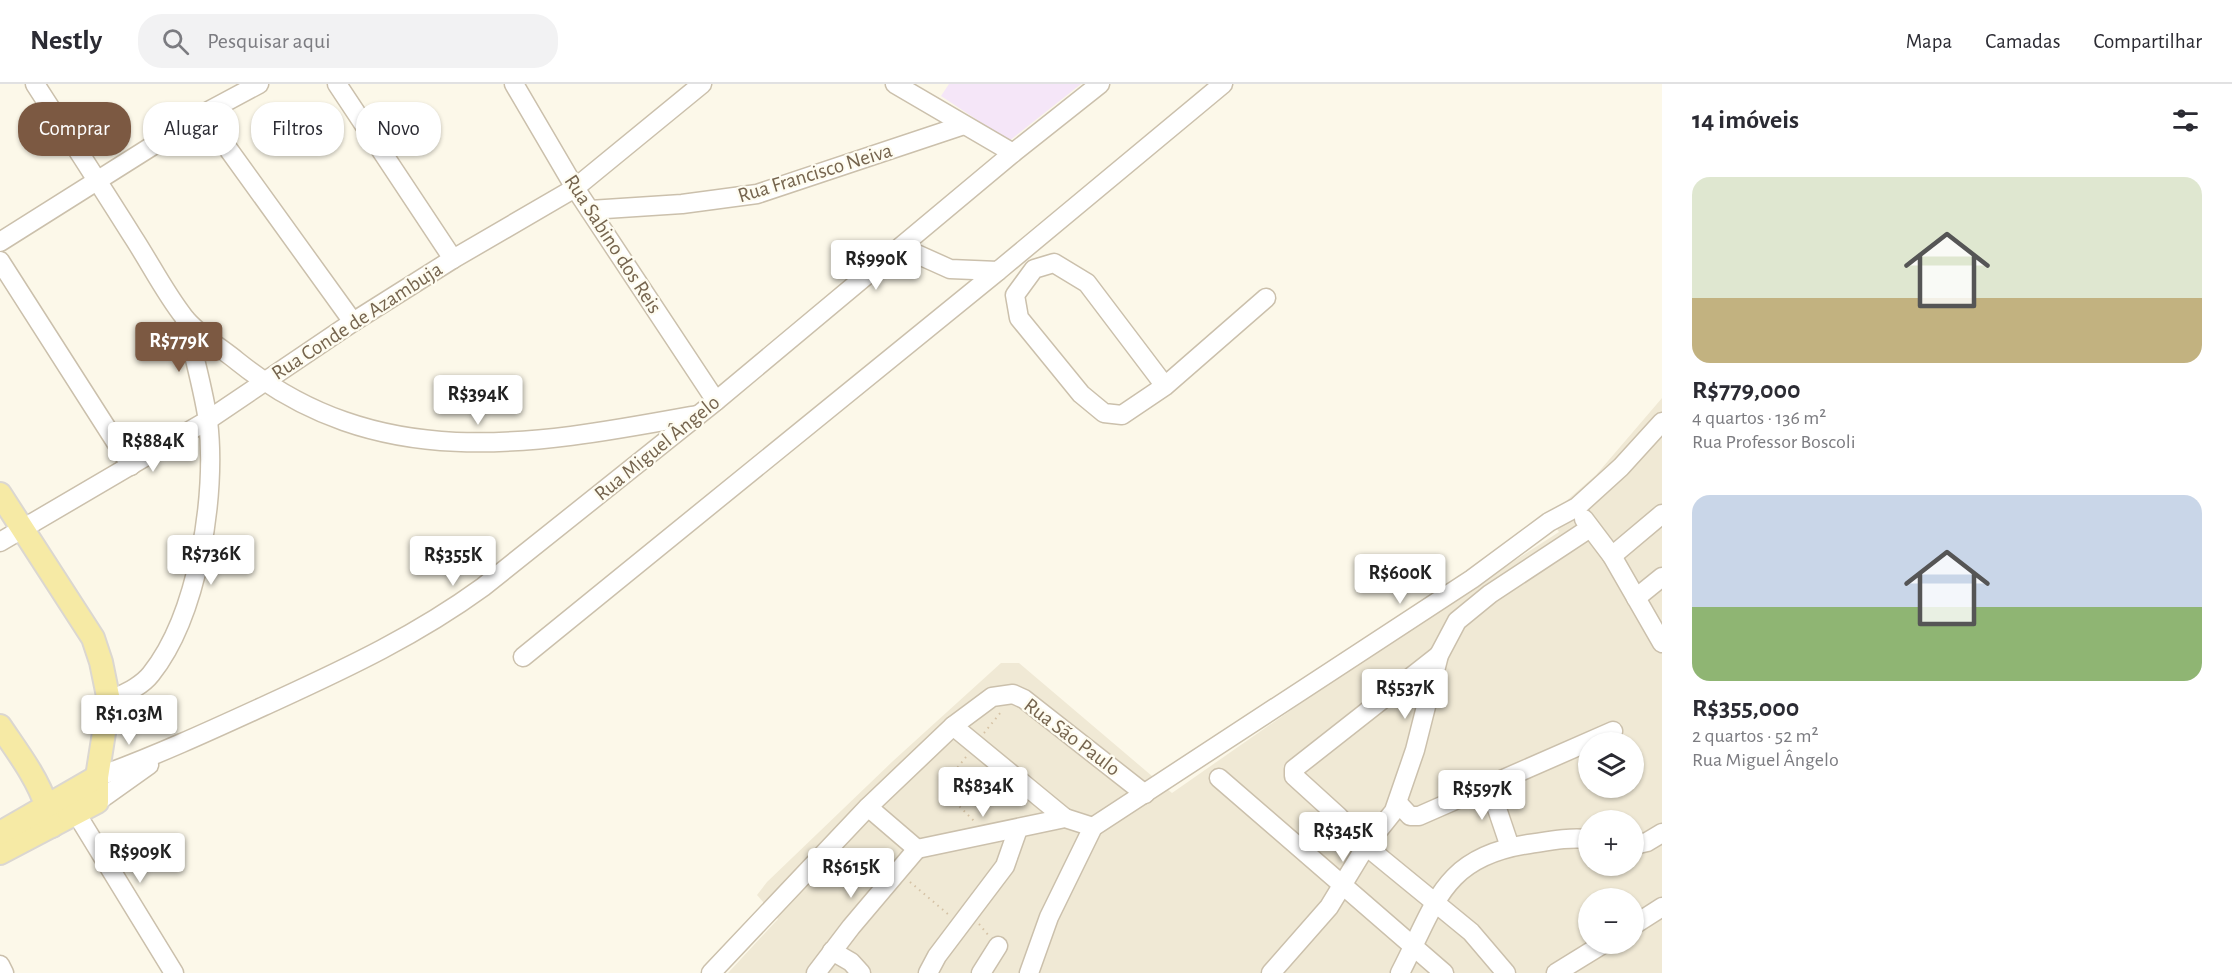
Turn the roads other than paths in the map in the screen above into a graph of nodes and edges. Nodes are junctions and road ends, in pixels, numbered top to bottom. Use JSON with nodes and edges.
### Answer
{"nodes":[{"id":1,"x":35,"y":84,"type":"edge"},
{"id":2,"x":259,"y":84,"type":"edge"},
{"id":3,"x":337,"y":84,"type":"edge"},
{"id":4,"x":514,"y":84,"type":"edge"},
{"id":5,"x":702,"y":84,"type":"edge"},
{"id":6,"x":895,"y":84,"type":"edge"},
{"id":7,"x":1100,"y":84,"type":"edge"},
{"id":8,"x":1222,"y":84,"type":"edge"},
{"id":9,"x":225,"y":102,"type":"edge"},
{"id":10,"x":964,"y":125,"type":"junction"},
{"id":11,"x":143,"y":152,"type":"edge"},
{"id":12,"x":1013,"y":153,"type":"junction"},
{"id":13,"x":233,"y":156,"type":"edge"},
{"id":14,"x":98,"y":181,"type":"junction"},
{"id":15,"x":575,"y":188,"type":"junction"},
{"id":16,"x":590,"y":210,"type":"junction"},
{"id":17,"x":0,"y":242,"type":"edge"},
{"id":18,"x":901,"y":247,"type":"junction"},
{"id":19,"x":1022,"y":252,"type":"junction"},
{"id":20,"x":453,"y":259,"type":"junction"},
{"id":21,"x":0,"y":261,"type":"edge"},
{"id":22,"x":1034,"y":269,"type":"junction"},
{"id":23,"x":998,"y":271,"type":"junction"},
{"id":24,"x":1266,"y":298,"type":"dead end"},
{"id":25,"x":185,"y":319,"type":"junction"},
{"id":26,"x":353,"y":322,"type":"junction"},
{"id":27,"x":262,"y":381,"type":"junction"},
{"id":28,"x":1165,"y":386,"type":"junction"},
{"id":29,"x":716,"y":401,"type":"junction"},
{"id":30,"x":699,"y":415,"type":"junction"},
{"id":31,"x":208,"y":420,"type":"junction"},
{"id":32,"x":1662,"y":422,"type":"edge"},
{"id":33,"x":131,"y":466,"type":"junction"},
{"id":34,"x":0,"y":494,"type":"edge"},
{"id":35,"x":1577,"y":507,"type":"junction"},
{"id":36,"x":1662,"y":514,"type":"edge"},
{"id":37,"x":21,"y":528,"type":"junction"},
{"id":38,"x":1590,"y":528,"type":"junction"},
{"id":39,"x":0,"y":542,"type":"edge"},
{"id":40,"x":1612,"y":556,"type":"junction"},
{"id":41,"x":1662,"y":577,"type":"edge"},
{"id":42,"x":1636,"y":598,"type":"junction"},
{"id":43,"x":1662,"y":643,"type":"edge"},
{"id":44,"x":1439,"y":655,"type":"junction"},
{"id":45,"x":523,"y":657,"type":"dead end"},
{"id":46,"x":109,"y":701,"type":"junction"},
{"id":47,"x":0,"y":726,"type":"edge"},
{"id":48,"x":953,"y":726,"type":"junction"},
{"id":49,"x":1613,"y":731,"type":"dead end"},
{"id":50,"x":172,"y":748,"type":"junction"},
{"id":51,"x":97,"y":777,"type":"junction"},
{"id":52,"x":1219,"y":778,"type":"dead end"},
{"id":53,"x":1489,"y":785,"type":"junction"},
{"id":54,"x":1145,"y":794,"type":"junction"},
{"id":55,"x":96,"y":802,"type":"junction"},
{"id":56,"x":1398,"y":803,"type":"junction"},
{"id":57,"x":868,"y":807,"type":"junction"},
{"id":58,"x":76,"y":813,"type":"junction"},
{"id":59,"x":50,"y":817,"type":"junction"},
{"id":60,"x":1065,"y":819,"type":"junction"},
{"id":61,"x":1093,"y":827,"type":"junction"},
{"id":62,"x":1018,"y":830,"type":"junction"},
{"id":63,"x":0,"y":833,"type":"edge"},
{"id":64,"x":1662,"y":833,"type":"edge"},
{"id":65,"x":1578,"y":838,"type":"edge"},
{"id":66,"x":1644,"y":843,"type":"edge"},
{"id":67,"x":1366,"y":846,"type":"junction"},
{"id":68,"x":1510,"y":847,"type":"junction"},
{"id":69,"x":917,"y":849,"type":"junction"},
{"id":70,"x":0,"y":853,"type":"edge"},
{"id":71,"x":1342,"y":886,"type":"junction"},
{"id":72,"x":1437,"y":902,"type":"junction"},
{"id":73,"x":1662,"y":907,"type":"edge"},
{"id":74,"x":1644,"y":919,"type":"edge"},
{"id":75,"x":998,"y":946,"type":"dead end"},
{"id":76,"x":1413,"y":948,"type":"junction"},
{"id":77,"x":832,"y":951,"type":"junction"},
{"id":78,"x":1587,"y":954,"type":"edge"},
{"id":79,"x":0,"y":965,"type":"edge"},
{"id":80,"x":1281,"y":970,"type":"edge"},
{"id":81,"x":4,"y":973,"type":"edge"},
{"id":82,"x":174,"y":973,"type":"edge"},
{"id":83,"x":711,"y":973,"type":"edge"},
{"id":84,"x":816,"y":973,"type":"edge"},
{"id":85,"x":861,"y":973,"type":"edge"},
{"id":86,"x":928,"y":973,"type":"edge"},
{"id":87,"x":981,"y":973,"type":"edge"},
{"id":88,"x":1029,"y":973,"type":"edge"},
{"id":89,"x":1400,"y":973,"type":"edge"},
{"id":90,"x":1444,"y":973,"type":"edge"},
{"id":91,"x":1506,"y":973,"type":"edge"},
{"id":92,"x":1556,"y":973,"type":"edge"}],
"edges":[{"from":1,"to":14,"type":"street"},
{"from":2,"to":9,"type":"street"},
{"from":3,"to":20,"type":"street"},
{"from":4,"to":15,"type":"street","name":"Rua Sabino dos Reis"},
{"from":5,"to":15,"type":"street","name":"Rua Conde de Azambuja"},
{"from":6,"to":10,"type":"street"},
{"from":7,"to":12,"type":"street","name":"Rua Miguel Ângelo"},
{"from":8,"to":19,"type":"street"},
{"from":10,"to":12,"type":"street"},
{"from":10,"to":16,"type":"street","name":"Rua Francisco Neiva"},
{"from":11,"to":14,"type":"street"},
{"from":12,"to":18,"type":"street","name":"Rua Miguel Ângelo"},
{"from":13,"to":26,"type":"street"},
{"from":14,"to":17,"type":"street"},
{"from":14,"to":25,"type":"street"},
{"from":15,"to":16,"type":"street","name":"Rua Sabino dos Reis"},
{"from":15,"to":20,"type":"street","name":"Rua Conde de Azambuja"},
{"from":16,"to":29,"type":"street","name":"Rua Sabino dos Reis"},
{"from":18,"to":23,"type":"street"},
{"from":18,"to":29,"type":"street","name":"Rua Miguel Ângelo"},
{"from":19,"to":22,"type":"street"},
{"from":19,"to":23,"type":"street"},
{"from":20,"to":26,"type":"street","name":"Rua Conde de Azambuja"},
{"from":21,"to":33,"type":"street"},
{"from":22,"to":28,"type":"street"},
{"from":22,"to":28,"type":"street"},
{"from":23,"to":45,"type":"street"},
{"from":24,"to":28,"type":"street"},
{"from":25,"to":27,"type":"street"},
{"from":25,"to":31,"type":"street"},
{"from":26,"to":27,"type":"street","name":"Rua Conde de Azambuja"},
{"from":27,"to":30,"type":"street"},
{"from":27,"to":31,"type":"street","name":"Rua Conde de Azambuja"},
{"from":29,"to":30,"type":"street","name":"Rua Miguel Ângelo"},
{"from":30,"to":50,"type":"street","name":"Rua Miguel Ângelo"},
{"from":31,"to":33,"type":"street","name":"Rua Conde de Azambuja"},
{"from":31,"to":46,"type":"street"},
{"from":32,"to":35,"type":"street"},
{"from":33,"to":37,"type":"street","name":"Rua Conde de Azambuja"},
{"from":34,"to":37,"type":"main road"},
{"from":35,"to":38,"type":"street"},
{"from":35,"to":54,"type":"street"},
{"from":36,"to":40,"type":"street"},
{"from":37,"to":39,"type":"street","name":"Rua Conde de Azambuja"},
{"from":37,"to":46,"type":"main road"},
{"from":38,"to":40,"type":"street"},
{"from":38,"to":44,"type":"street"},
{"from":40,"to":42,"type":"street"},
{"from":41,"to":42,"type":"street"},
{"from":42,"to":43,"type":"street"},
{"from":44,"to":56,"type":"street"},
{"from":44,"to":67,"type":"street"},
{"from":46,"to":51,"type":"main road"},
{"from":47,"to":59,"type":"main road"},
{"from":48,"to":54,"type":"street","name":"Rua São Paulo"},
{"from":48,"to":57,"type":"street","name":"Rua São Paulo"},
{"from":48,"to":60,"type":"street"},
{"from":49,"to":53,"type":"street"},
{"from":50,"to":51,"type":"street","name":"Rua Miguel Ângelo"},
{"from":50,"to":55,"type":"street","name":"Rua Miguel Ângelo"},
{"from":51,"to":55,"type":"main road"},
{"from":51,"to":59,"type":"main road","name":"Rua Miguel Ângelo"},
{"from":52,"to":71,"type":"street"},
{"from":53,"to":56,"type":"street"},
{"from":53,"to":68,"type":"street"},
{"from":54,"to":61,"type":"street"},
{"from":55,"to":58,"type":"main road","name":"Rua Miguel Ângelo"},
{"from":56,"to":67,"type":"street"},
{"from":57,"to":69,"type":"street"},
{"from":57,"to":83,"type":"street","name":"Rua São Paulo"},
{"from":58,"to":59,"type":"main road","name":"Rua Miguel Ângelo"},
{"from":58,"to":82,"type":"street"},
{"from":59,"to":63,"type":"main road","name":"Rua Miguel Ângelo"},
{"from":59,"to":70,"type":"main road","name":"Rua Miguel Ângelo"},
{"from":60,"to":61,"type":"street"},
{"from":60,"to":62,"type":"street"},
{"from":61,"to":88,"type":"street"},
{"from":62,"to":69,"type":"street"},
{"from":62,"to":86,"type":"street"},
{"from":64,"to":66,"type":"street"},
{"from":65,"to":68,"type":"street"},
{"from":67,"to":71,"type":"street"},
{"from":67,"to":72,"type":"street"},
{"from":68,"to":72,"type":"street"},
{"from":69,"to":77,"type":"street"},
{"from":71,"to":76,"type":"street"},
{"from":71,"to":80,"type":"street"},
{"from":72,"to":76,"type":"street"},
{"from":72,"to":91,"type":"street"},
{"from":73,"to":74,"type":"street"},
{"from":75,"to":87,"type":"street"},
{"from":76,"to":89,"type":"street"},
{"from":76,"to":90,"type":"street"},
{"from":77,"to":84,"type":"street"},
{"from":77,"to":85,"type":"street"},
{"from":78,"to":92,"type":"street"},
{"from":79,"to":81,"type":"street"}]}
